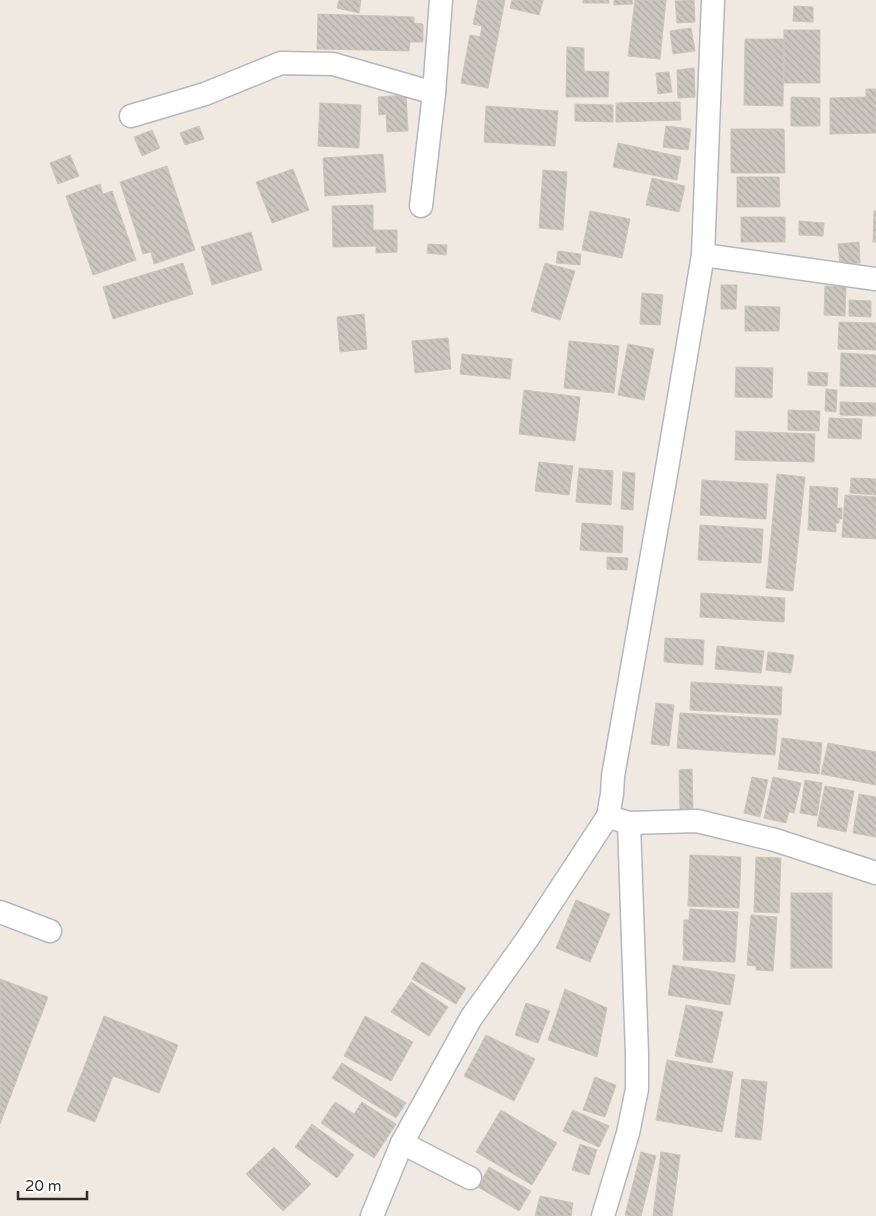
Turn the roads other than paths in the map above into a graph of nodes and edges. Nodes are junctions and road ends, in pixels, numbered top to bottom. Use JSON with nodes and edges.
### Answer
{"nodes":[{"id":1,"x":442,"y":0,"type":"edge"},
{"id":2,"x":713,"y":0,"type":"edge"},
{"id":3,"x":434,"y":93,"type":"junction"},
{"id":4,"x":131,"y":116,"type":"dead end"},
{"id":5,"x":421,"y":206,"type":"dead end"},
{"id":6,"x":703,"y":255,"type":"junction"},
{"id":7,"x":876,"y":279,"type":"edge"},
{"id":8,"x":608,"y":816,"type":"junction"},
{"id":9,"x":629,"y":823,"type":"junction"},
{"id":10,"x":876,"y":873,"type":"edge"},
{"id":11,"x":0,"y":912,"type":"edge"},
{"id":12,"x":50,"y":931,"type":"dead end"},
{"id":13,"x":402,"y":1143,"type":"junction"},
{"id":14,"x":470,"y":1178,"type":"dead end"},
{"id":15,"x":372,"y":1216,"type":"edge"},
{"id":16,"x":604,"y":1216,"type":"edge"}],
"edges":[{"from":1,"to":3,"type":"street"},
{"from":2,"to":6,"type":"street"},
{"from":3,"to":4,"type":"street"},
{"from":3,"to":5,"type":"street"},
{"from":6,"to":7,"type":"street"},
{"from":6,"to":8,"type":"street"},
{"from":8,"to":9,"type":"street"},
{"from":8,"to":13,"type":"street"},
{"from":9,"to":10,"type":"street"},
{"from":9,"to":16,"type":"street"},
{"from":11,"to":12,"type":"street"},
{"from":13,"to":14,"type":"street"},
{"from":13,"to":15,"type":"street"}]}
